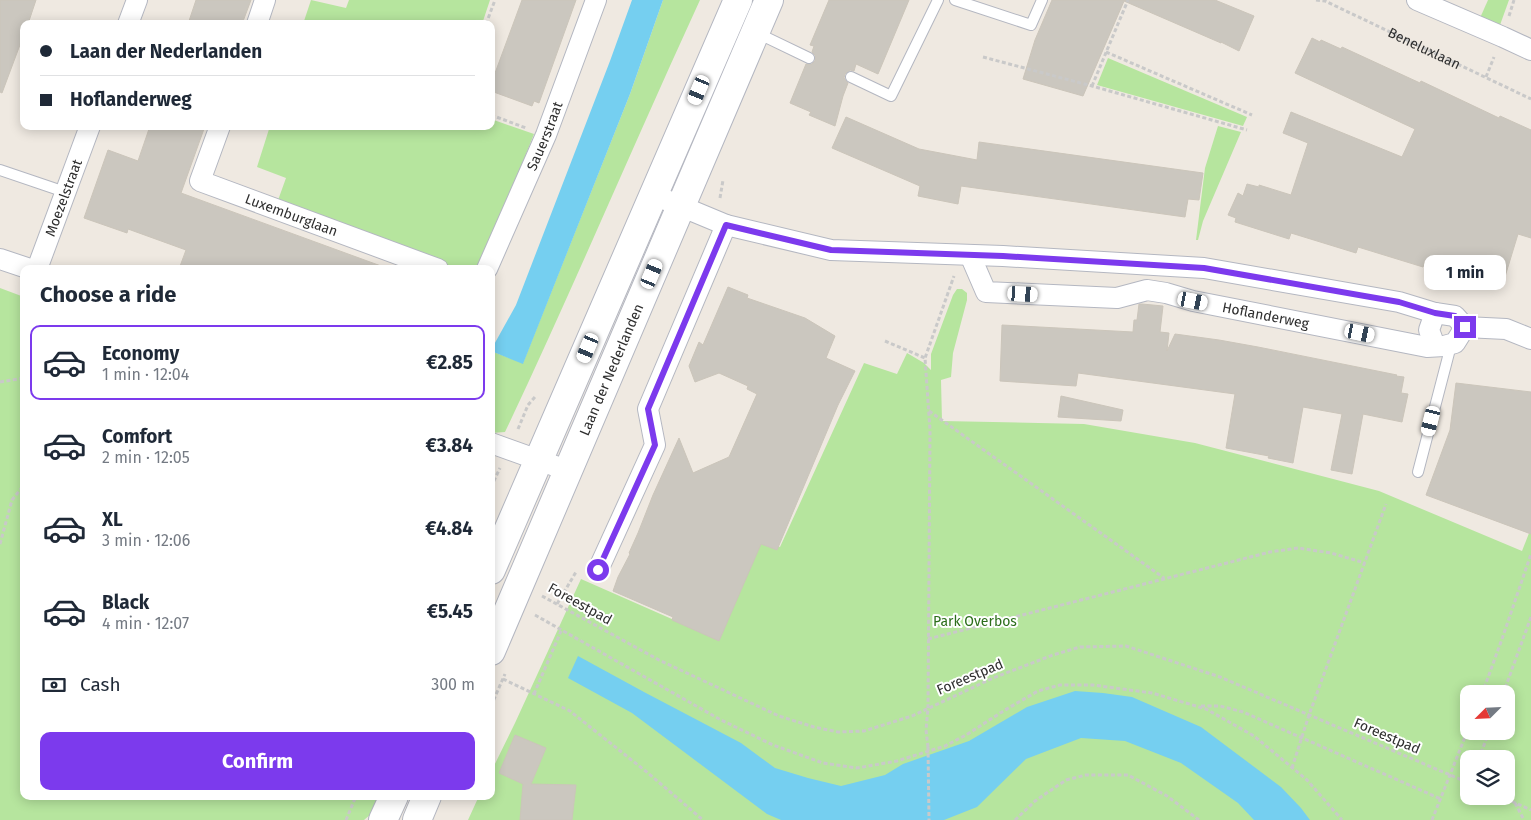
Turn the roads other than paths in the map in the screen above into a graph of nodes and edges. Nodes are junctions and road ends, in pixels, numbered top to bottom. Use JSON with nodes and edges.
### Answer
{"nodes":[{"id":1,"x":137,"y":0,"type":"edge"},
{"id":2,"x":265,"y":0,"type":"edge"},
{"id":3,"x":596,"y":0,"type":"edge"},
{"id":4,"x":769,"y":0,"type":"edge"},
{"id":5,"x":938,"y":0,"type":"edge"},
{"id":6,"x":956,"y":0,"type":"edge"},
{"id":7,"x":1042,"y":0,"type":"edge"},
{"id":8,"x":1417,"y":0,"type":"edge"},
{"id":9,"x":130,"y":20,"type":"edge"},
{"id":10,"x":258,"y":20,"type":"edge"},
{"id":11,"x":748,"y":25,"type":"edge"},
{"id":12,"x":1531,"y":50,"type":"edge"},
{"id":13,"x":809,"y":58,"type":"dead end"},
{"id":14,"x":851,"y":77,"type":"dead end"},
{"id":15,"x":88,"y":130,"type":"edge"},
{"id":16,"x":219,"y":130,"type":"edge"},
{"id":17,"x":0,"y":170,"type":"edge"},
{"id":18,"x":65,"y":192,"type":"junction"},
{"id":19,"x":654,"y":195,"type":"junction"},
{"id":20,"x":681,"y":206,"type":"junction"},
{"id":21,"x":726,"y":225,"type":"junction"},
{"id":22,"x":966,"y":255,"type":"junction"},
{"id":23,"x":0,"y":259,"type":"edge"},
{"id":24,"x":38,"y":265,"type":"edge"},
{"id":25,"x":427,"y":265,"type":"edge"},
{"id":26,"x":489,"y":265,"type":"edge"},
{"id":27,"x":20,"y":266,"type":"edge"},
{"id":28,"x":1435,"y":313,"type":"junction"},
{"id":29,"x":1465,"y":327,"type":"junction"},
{"id":30,"x":1531,"y":339,"type":"edge"},
{"id":31,"x":1442,"y":346,"type":"junction"},
{"id":32,"x":495,"y":444,"type":"edge"},
{"id":33,"x":539,"y":461,"type":"junction"},
{"id":34,"x":569,"y":471,"type":"junction"},
{"id":35,"x":1418,"y":472,"type":"dead end"},
{"id":36,"x":495,"y":561,"type":"edge"},
{"id":37,"x":598,"y":570,"type":"road end"},
{"id":38,"x":495,"y":642,"type":"edge"},
{"id":39,"x":392,"y":800,"type":"edge"},
{"id":40,"x":425,"y":800,"type":"edge"},
{"id":41,"x":383,"y":820,"type":"edge"},
{"id":42,"x":417,"y":820,"type":"edge"}],
"edges":[{"from":1,"to":9,"type":"street"},
{"from":2,"to":10,"type":"street"},
{"from":3,"to":26,"type":"street","name":"Sauerstraat"},
{"from":4,"to":11,"type":"main road","name":"Laan der Nederlanden"},
{"from":5,"to":14,"type":"lane"},
{"from":6,"to":7,"type":"lane"},
{"from":8,"to":12,"type":"street"},
{"from":11,"to":13,"type":"lane"},
{"from":11,"to":19,"type":"main road","name":"Laan der Nederlanden"},
{"from":11,"to":20,"type":"main road","name":"Laan der Nederlanden"},
{"from":15,"to":18,"type":"street","name":"Moezelstraat"},
{"from":16,"to":25,"type":"street","name":"Luxemburglaan"},
{"from":17,"to":18,"type":"lane"},
{"from":18,"to":24,"type":"street","name":"Moezelstraat"},
{"from":19,"to":20,"type":"street"},
{"from":19,"to":33,"type":"main road","name":"Laan der Nederlanden"},
{"from":20,"to":21,"type":"street"},
{"from":20,"to":34,"type":"main road","name":"Laan der Nederlanden"},
{"from":21,"to":22,"type":"street"},
{"from":21,"to":37,"type":"street"},
{"from":22,"to":28,"type":"street"},
{"from":22,"to":31,"type":"street","name":"Hoflanderweg"},
{"from":23,"to":27,"type":"street"},
{"from":28,"to":29,"type":"street"},
{"from":28,"to":31,"type":"street"},
{"from":29,"to":30,"type":"street"},
{"from":29,"to":31,"type":"street"},
{"from":31,"to":35,"type":"lane"},
{"from":32,"to":33,"type":"street"},
{"from":33,"to":34,"type":"street"},
{"from":33,"to":36,"type":"main road","name":"Laan der Nederlanden"},
{"from":34,"to":38,"type":"main road","name":"Laan der Nederlanden"},
{"from":39,"to":41,"type":"main road"},
{"from":40,"to":42,"type":"main road"}]}
